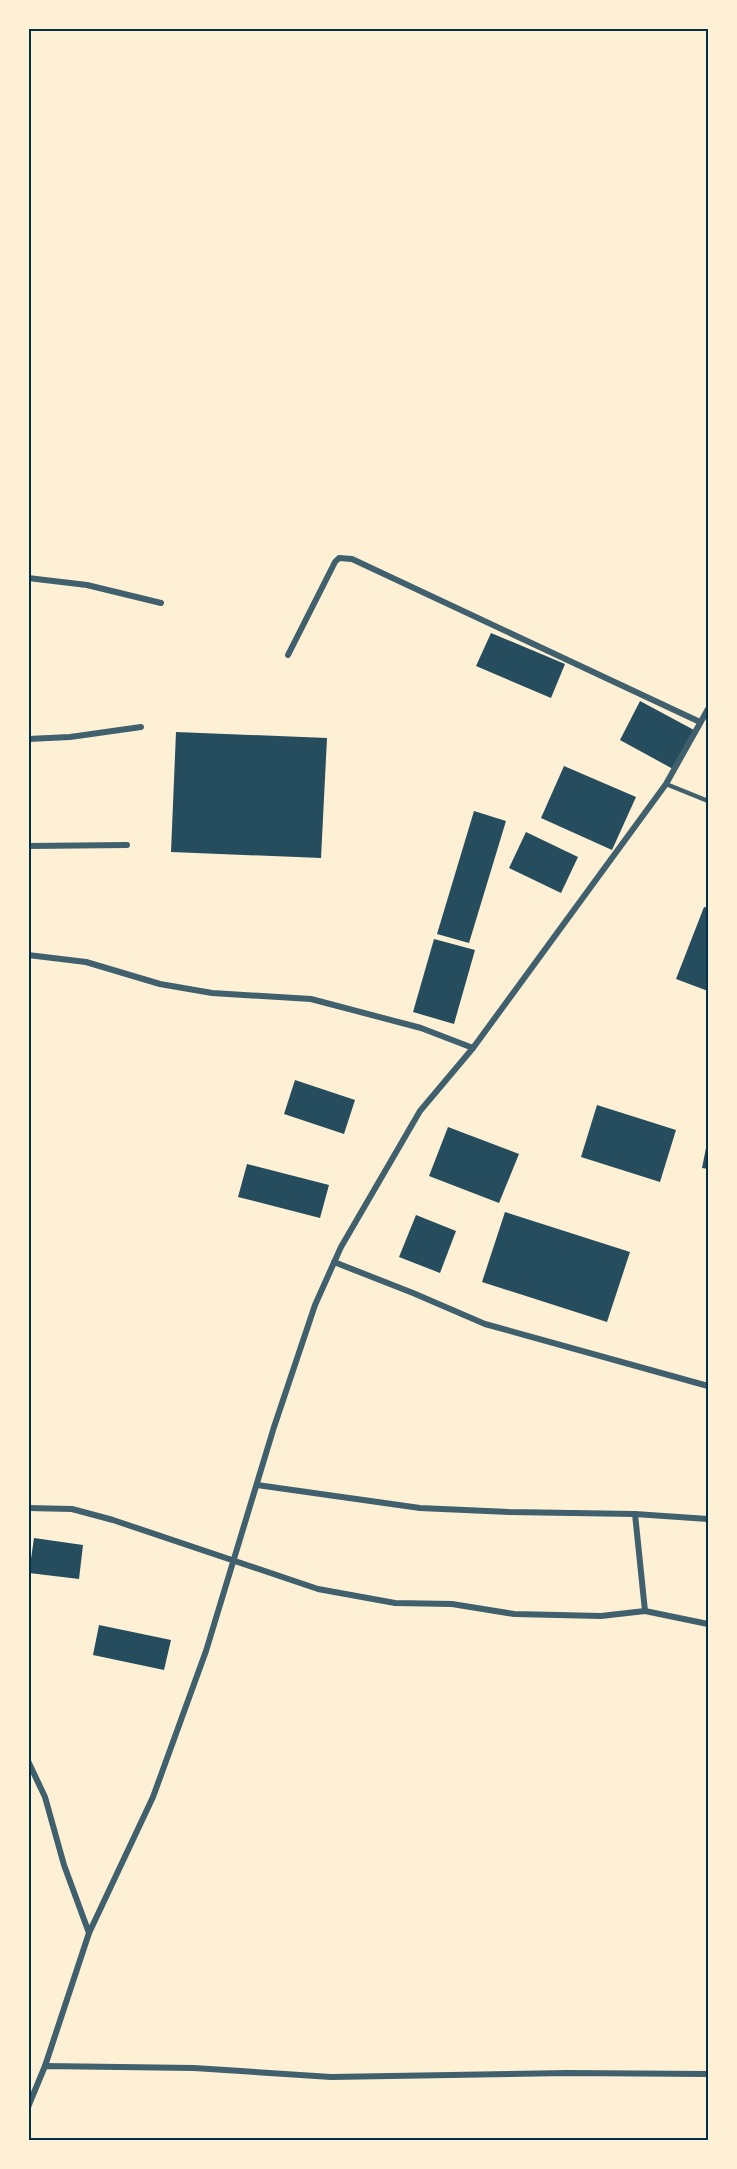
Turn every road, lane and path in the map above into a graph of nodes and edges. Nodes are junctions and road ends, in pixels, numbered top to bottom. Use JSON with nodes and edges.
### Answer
{"nodes":[{"id":1,"x":28,"y":579,"type":"edge"},
{"id":2,"x":160,"y":603,"type":"dead end"},
{"id":3,"x":288,"y":655,"type":"dead end"},
{"id":4,"x":708,"y":709,"type":"edge"},
{"id":5,"x":700,"y":722,"type":"junction"},
{"id":6,"x":141,"y":727,"type":"dead end"},
{"id":7,"x":28,"y":739,"type":"edge"},
{"id":8,"x":666,"y":784,"type":"junction"},
{"id":9,"x":708,"y":801,"type":"edge"},
{"id":10,"x":127,"y":845,"type":"dead end"},
{"id":11,"x":28,"y":846,"type":"edge"},
{"id":12,"x":28,"y":955,"type":"edge"},
{"id":13,"x":473,"y":1048,"type":"junction"},
{"id":14,"x":334,"y":1262,"type":"junction"},
{"id":15,"x":708,"y":1386,"type":"edge"},
{"id":16,"x":257,"y":1485,"type":"junction"},
{"id":17,"x":28,"y":1508,"type":"edge"},
{"id":18,"x":635,"y":1514,"type":"junction"},
{"id":19,"x":708,"y":1519,"type":"edge"},
{"id":20,"x":234,"y":1561,"type":"junction"},
{"id":21,"x":645,"y":1611,"type":"junction"},
{"id":22,"x":708,"y":1624,"type":"edge"},
{"id":23,"x":28,"y":1761,"type":"edge"},
{"id":24,"x":89,"y":1933,"type":"junction"},
{"id":25,"x":45,"y":2066,"type":"junction"},
{"id":26,"x":708,"y":2074,"type":"edge"},
{"id":27,"x":28,"y":2107,"type":"edge"}],
"edges":[{"from":1,"to":2,"type":"street"},
{"from":3,"to":5,"type":"street"},
{"from":4,"to":5,"type":"street"},
{"from":5,"to":8,"type":"street"},
{"from":6,"to":7,"type":"street"},
{"from":8,"to":9,"type":"lane"},
{"from":8,"to":13,"type":"street"},
{"from":10,"to":11,"type":"street"},
{"from":12,"to":13,"type":"street"},
{"from":13,"to":14,"type":"street"},
{"from":14,"to":15,"type":"street"},
{"from":14,"to":16,"type":"street"},
{"from":16,"to":18,"type":"street"},
{"from":16,"to":20,"type":"street"},
{"from":17,"to":20,"type":"street"},
{"from":18,"to":19,"type":"street"},
{"from":18,"to":21,"type":"street"},
{"from":20,"to":21,"type":"street"},
{"from":20,"to":24,"type":"street"},
{"from":21,"to":22,"type":"street"},
{"from":23,"to":24,"type":"street"},
{"from":24,"to":25,"type":"street"},
{"from":25,"to":26,"type":"street"},
{"from":25,"to":27,"type":"street"}]}
